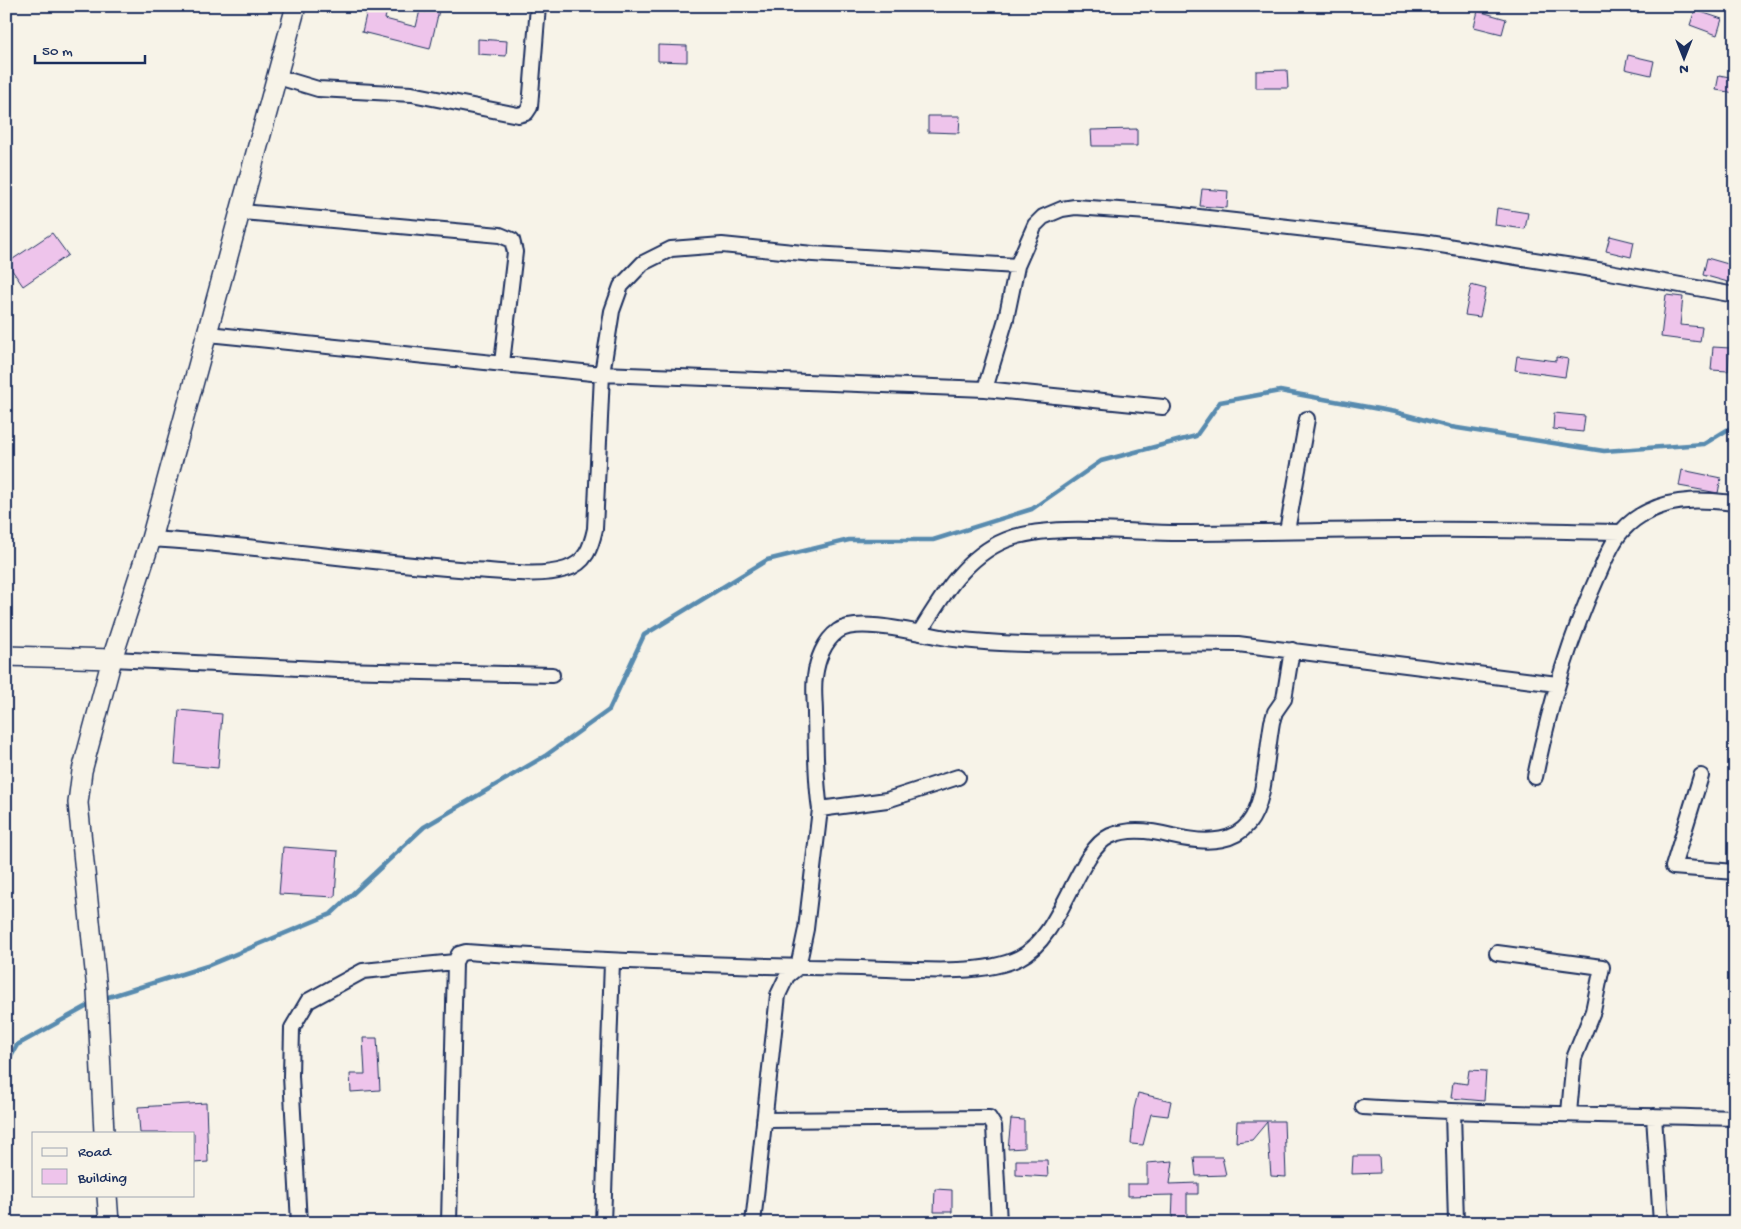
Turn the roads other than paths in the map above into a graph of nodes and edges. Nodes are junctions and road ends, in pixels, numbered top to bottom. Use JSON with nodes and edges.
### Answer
{"nodes":[{"id":1,"x":296,"y":6,"type":"edge"},
{"id":2,"x":538,"y":6,"type":"edge"},
{"id":3,"x":278,"y":77,"type":"junction"},
{"id":4,"x":242,"y":212,"type":"junction"},
{"id":5,"x":1017,"y":266,"type":"junction"},
{"id":6,"x":1735,"y":295,"type":"edge"},
{"id":7,"x":208,"y":334,"type":"junction"},
{"id":8,"x":502,"y":363,"type":"junction"},
{"id":9,"x":602,"y":374,"type":"junction"},
{"id":10,"x":984,"y":389,"type":"junction"},
{"id":11,"x":1163,"y":407,"type":"dead end"},
{"id":12,"x":1307,"y":419,"type":"dead end"},
{"id":13,"x":1735,"y":503,"type":"edge"},
{"id":14,"x":1287,"y":531,"type":"junction"},
{"id":15,"x":1621,"y":532,"type":"junction"},
{"id":16,"x":151,"y":539,"type":"junction"},
{"id":17,"x":920,"y":632,"type":"junction"},
{"id":18,"x":1292,"y":650,"type":"junction"},
{"id":19,"x":6,"y":656,"type":"edge"},
{"id":20,"x":112,"y":659,"type":"junction"},
{"id":21,"x":552,"y":675,"type":"dead end"},
{"id":22,"x":1557,"y":684,"type":"junction"},
{"id":23,"x":1701,"y":776,"type":"dead end"},
{"id":24,"x":958,"y":777,"type":"dead end"},
{"id":25,"x":1535,"y":778,"type":"dead end"},
{"id":26,"x":820,"y":809,"type":"junction"},
{"id":27,"x":1735,"y":872,"type":"edge"},
{"id":28,"x":1497,"y":953,"type":"dead end"},
{"id":29,"x":455,"y":962,"type":"junction"},
{"id":30,"x":612,"y":962,"type":"junction"},
{"id":31,"x":798,"y":967,"type":"junction"},
{"id":32,"x":1363,"y":1107,"type":"dead end"},
{"id":33,"x":1454,"y":1112,"type":"junction"},
{"id":34,"x":1569,"y":1113,"type":"junction"},
{"id":35,"x":1654,"y":1116,"type":"junction"},
{"id":36,"x":1735,"y":1118,"type":"edge"},
{"id":37,"x":764,"y":1120,"type":"junction"},
{"id":38,"x":104,"y":1132,"type":"edge"},
{"id":39,"x":107,"y":1196,"type":"edge"},
{"id":40,"x":109,"y":1223,"type":"edge"},
{"id":41,"x":299,"y":1223,"type":"edge"},
{"id":42,"x":449,"y":1223,"type":"edge"},
{"id":43,"x":603,"y":1223,"type":"edge"},
{"id":44,"x":753,"y":1223,"type":"edge"},
{"id":45,"x":999,"y":1223,"type":"edge"},
{"id":46,"x":1456,"y":1223,"type":"edge"},
{"id":47,"x":1661,"y":1223,"type":"edge"}],
"edges":[{"from":1,"to":3,"type":"street"},
{"from":2,"to":3,"type":"street"},
{"from":3,"to":4,"type":"street"},
{"from":4,"to":7,"type":"street"},
{"from":4,"to":8,"type":"street"},
{"from":5,"to":6,"type":"street"},
{"from":5,"to":9,"type":"street"},
{"from":5,"to":10,"type":"street"},
{"from":7,"to":8,"type":"street"},
{"from":7,"to":16,"type":"street"},
{"from":8,"to":9,"type":"street"},
{"from":9,"to":10,"type":"street"},
{"from":9,"to":16,"type":"street"},
{"from":10,"to":11,"type":"street"},
{"from":12,"to":14,"type":"street"},
{"from":13,"to":15,"type":"street"},
{"from":14,"to":15,"type":"street"},
{"from":14,"to":17,"type":"street"},
{"from":15,"to":22,"type":"street"},
{"from":16,"to":20,"type":"street"},
{"from":17,"to":18,"type":"street"},
{"from":17,"to":26,"type":"street"},
{"from":18,"to":22,"type":"street"},
{"from":18,"to":31,"type":"street"},
{"from":19,"to":20,"type":"street"},
{"from":20,"to":21,"type":"street"},
{"from":20,"to":38,"type":"street"},
{"from":22,"to":25,"type":"street"},
{"from":23,"to":27,"type":"street"},
{"from":24,"to":26,"type":"street"},
{"from":26,"to":31,"type":"street"},
{"from":28,"to":34,"type":"street"},
{"from":29,"to":30,"type":"street"},
{"from":29,"to":41,"type":"street"},
{"from":29,"to":42,"type":"street"},
{"from":30,"to":31,"type":"street"},
{"from":30,"to":43,"type":"street"},
{"from":31,"to":37,"type":"street"},
{"from":32,"to":33,"type":"street"},
{"from":33,"to":34,"type":"street"},
{"from":33,"to":46,"type":"street"},
{"from":34,"to":35,"type":"street"},
{"from":35,"to":36,"type":"street"},
{"from":35,"to":47,"type":"street"},
{"from":37,"to":44,"type":"street"},
{"from":37,"to":45,"type":"street"},
{"from":39,"to":40,"type":"street"}]}
